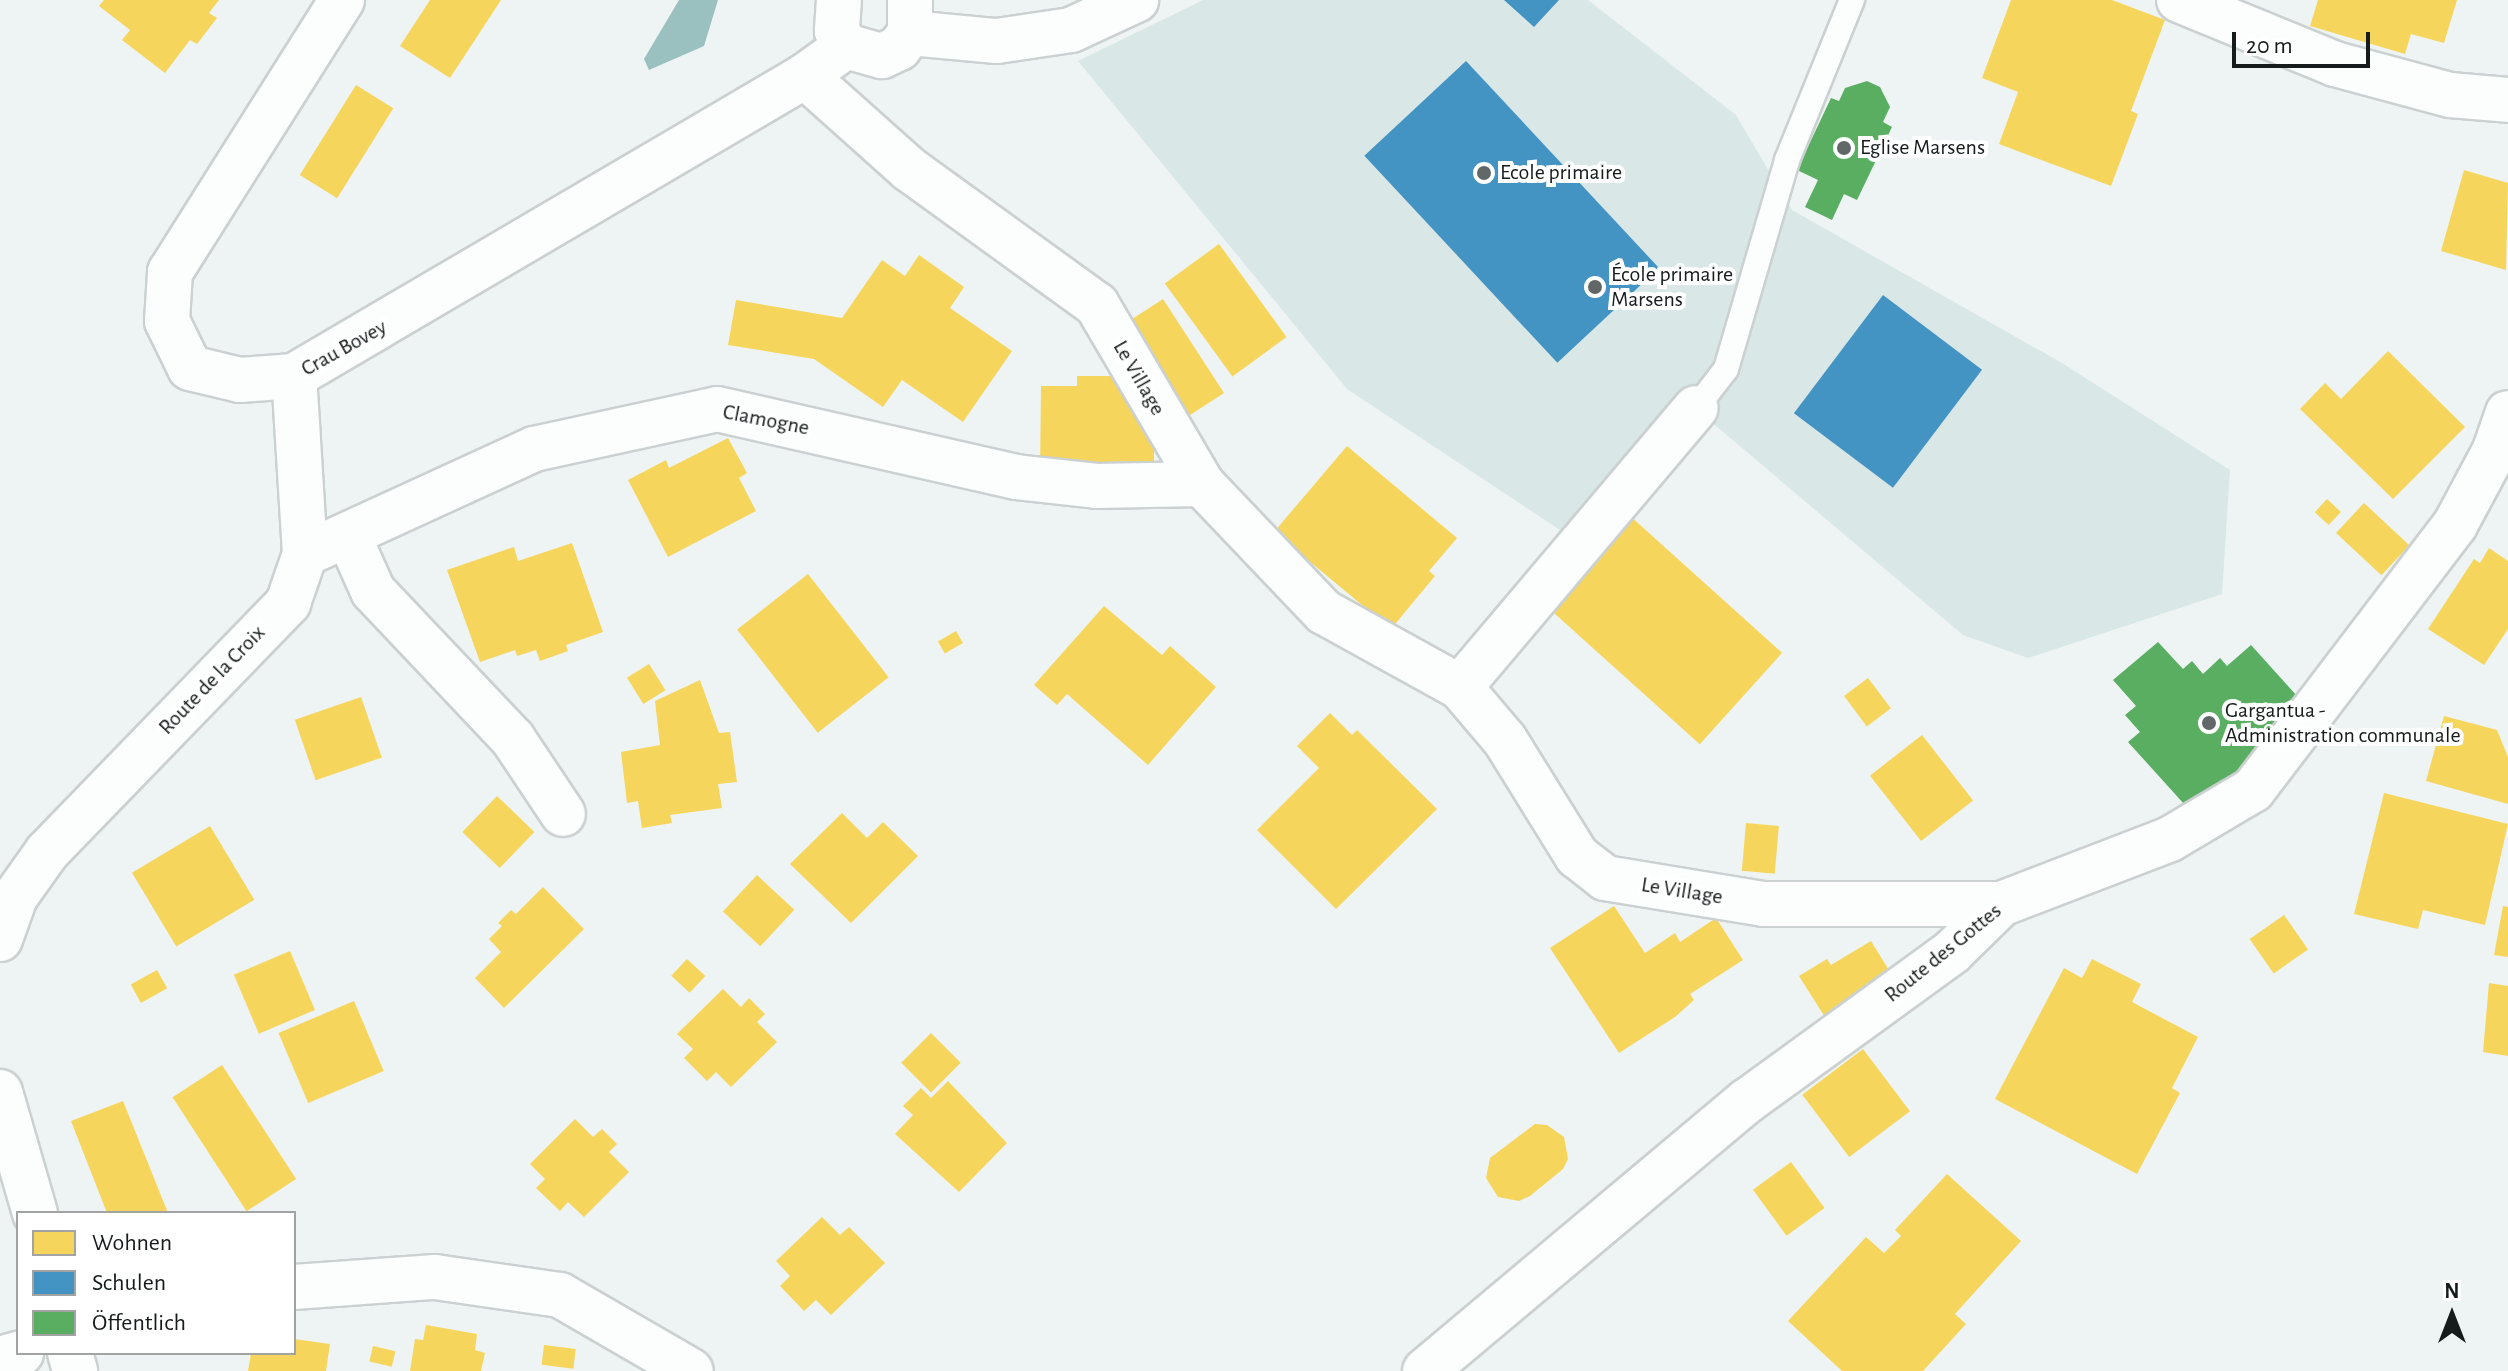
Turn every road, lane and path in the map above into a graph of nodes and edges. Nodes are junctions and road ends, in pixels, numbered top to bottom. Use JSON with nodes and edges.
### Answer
{"nodes":[{"id":1,"x":342,"y":0,"type":"edge"},
{"id":2,"x":839,"y":0,"type":"edge"},
{"id":3,"x":1136,"y":0,"type":"edge"},
{"id":4,"x":1852,"y":0,"type":"edge"},
{"id":5,"x":2179,"y":0,"type":"edge"},
{"id":6,"x":910,"y":16,"type":"edge"},
{"id":7,"x":846,"y":46,"type":"junction"},
{"id":8,"x":805,"y":76,"type":"junction"},
{"id":9,"x":2508,"y":100,"type":"edge"},
{"id":10,"x":294,"y":376,"type":"junction"},
{"id":11,"x":1696,"y":408,"type":"joint"},
{"id":12,"x":2508,"y":413,"type":"edge"},
{"id":13,"x":1202,"y":484,"type":"junction"},
{"id":14,"x":348,"y":535,"type":"junction"},
{"id":15,"x":305,"y":554,"type":"junction"},
{"id":16,"x":1460,"y":687,"type":"junction"},
{"id":17,"x":563,"y":814,"type":"dead end"},
{"id":18,"x":2001,"y":904,"type":"junction"},
{"id":19,"x":0,"y":939,"type":"edge"},
{"id":20,"x":0,"y":1092,"type":"edge"},
{"id":21,"x":34,"y":1211,"type":"edge"},
{"id":22,"x":296,"y":1287,"type":"edge"},
{"id":23,"x":691,"y":1371,"type":"edge"},
{"id":24,"x":1425,"y":1371,"type":"edge"}],
"edges":[{"from":1,"to":10,"type":"street","name":"Crau Bovey"},
{"from":2,"to":7,"type":"street"},
{"from":3,"to":6,"type":"street"},
{"from":4,"to":11,"type":"lane"},
{"from":5,"to":9,"type":"street"},
{"from":6,"to":7,"type":"street"},
{"from":7,"to":8,"type":"street","name":"Crau Bovey"},
{"from":8,"to":10,"type":"street","name":"Crau Bovey"},
{"from":8,"to":13,"type":"street","name":"Le Village"},
{"from":10,"to":15,"type":"street","name":"Route de la Croix"},
{"from":11,"to":16,"type":"street"},
{"from":12,"to":18,"type":"street","name":"Route des Gottes"},
{"from":13,"to":14,"type":"street","name":"Clamogne"},
{"from":13,"to":16,"type":"street","name":"Le Village"},
{"from":14,"to":15,"type":"street","name":"Clamogne"},
{"from":14,"to":17,"type":"street"},
{"from":15,"to":19,"type":"street","name":"Route de la Croix"},
{"from":16,"to":18,"type":"street","name":"Le Village"},
{"from":18,"to":24,"type":"street","name":"Route des Gottes"},
{"from":20,"to":21,"type":"street"},
{"from":22,"to":23,"type":"street"}]}
